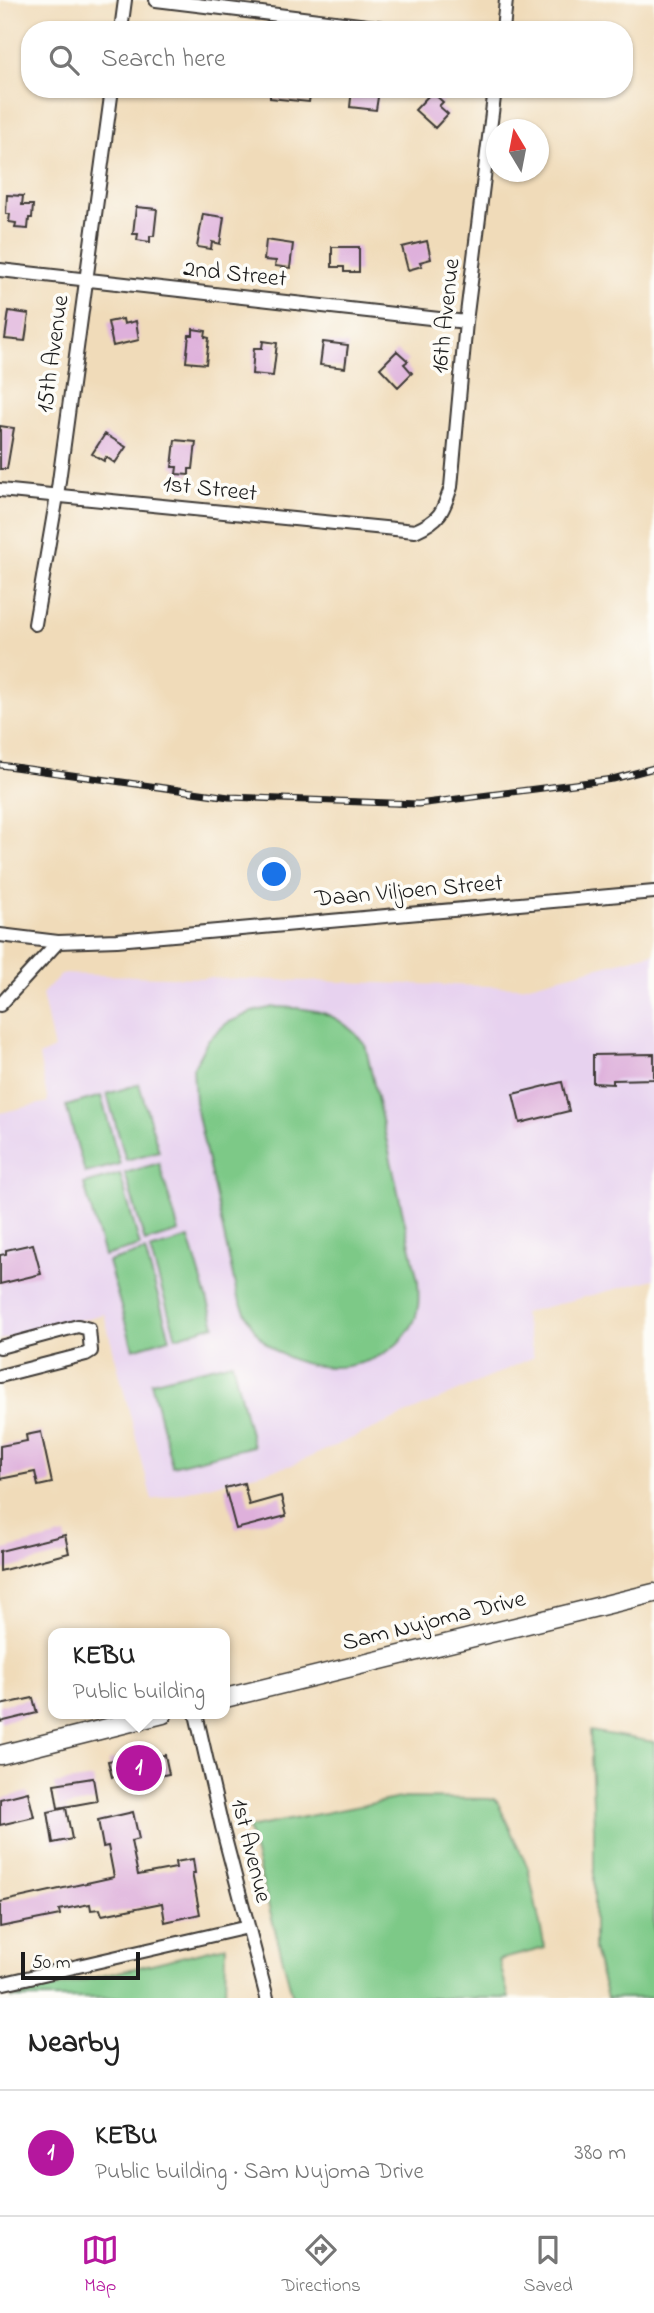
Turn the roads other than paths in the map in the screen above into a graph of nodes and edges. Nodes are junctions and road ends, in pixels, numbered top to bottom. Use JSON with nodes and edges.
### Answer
{"nodes":[{"id":1,"x":125,"y":0,"type":"edge"},
{"id":2,"x":156,"y":0,"type":"edge"},
{"id":3,"x":506,"y":0,"type":"edge"},
{"id":4,"x":122,"y":21,"type":"edge"},
{"id":5,"x":327,"y":21,"type":"edge"},
{"id":6,"x":504,"y":21,"type":"edge"},
{"id":7,"x":111,"y":98,"type":"edge"},
{"id":8,"x":494,"y":98,"type":"edge"},
{"id":9,"x":0,"y":270,"type":"edge"},
{"id":10,"x":85,"y":279,"type":"junction"},
{"id":11,"x":466,"y":322,"type":"junction"},
{"id":12,"x":0,"y":490,"type":"edge"},
{"id":13,"x":57,"y":496,"type":"junction"},
{"id":14,"x":415,"y":531,"type":"joint"},
{"id":15,"x":35,"y":624,"type":"dead end"},
{"id":16,"x":654,"y":892,"type":"edge"},
{"id":17,"x":0,"y":935,"type":"edge"},
{"id":18,"x":58,"y":942,"type":"junction"},
{"id":19,"x":0,"y":1005,"type":"edge"},
{"id":20,"x":0,"y":1347,"type":"edge"},
{"id":21,"x":0,"y":1376,"type":"edge"},
{"id":22,"x":654,"y":1593,"type":"edge"},
{"id":23,"x":230,"y":1697,"type":"edge"},
{"id":24,"x":143,"y":1719,"type":"edge"},
{"id":25,"x":197,"y":1719,"type":"edge"},
{"id":26,"x":0,"y":1755,"type":"edge"},
{"id":27,"x":248,"y":1927,"type":"junction"},
{"id":28,"x":0,"y":1984,"type":"edge"},
{"id":29,"x":267,"y":1998,"type":"edge"}],
"edges":[{"from":1,"to":4,"type":"street"},
{"from":2,"to":5,"type":"street"},
{"from":3,"to":6,"type":"street"},
{"from":7,"to":10,"type":"street","name":"15th Avenue"},
{"from":8,"to":11,"type":"street","name":"16th Avenue"},
{"from":9,"to":10,"type":"street","name":"2nd Street"},
{"from":10,"to":11,"type":"street","name":"2nd Street"},
{"from":10,"to":13,"type":"street","name":"15th Avenue"},
{"from":11,"to":14,"type":"street","name":"16th Avenue"},
{"from":12,"to":13,"type":"street","name":"1st Street"},
{"from":13,"to":14,"type":"street","name":"1st Street"},
{"from":13,"to":15,"type":"street","name":"15th Avenue"},
{"from":16,"to":18,"type":"street","name":"Daan Viljoen Street"},
{"from":17,"to":18,"type":"street","name":"Daan Viljoen Street"},
{"from":18,"to":19,"type":"street"},
{"from":20,"to":21,"type":"street"},
{"from":22,"to":23,"type":"main road","name":"Sam Nujoma Drive"},
{"from":24,"to":26,"type":"main road"},
{"from":25,"to":27,"type":"street","name":"1st Avenue"},
{"from":27,"to":28,"type":"street"},
{"from":27,"to":29,"type":"street","name":"1st Avenue"}]}
